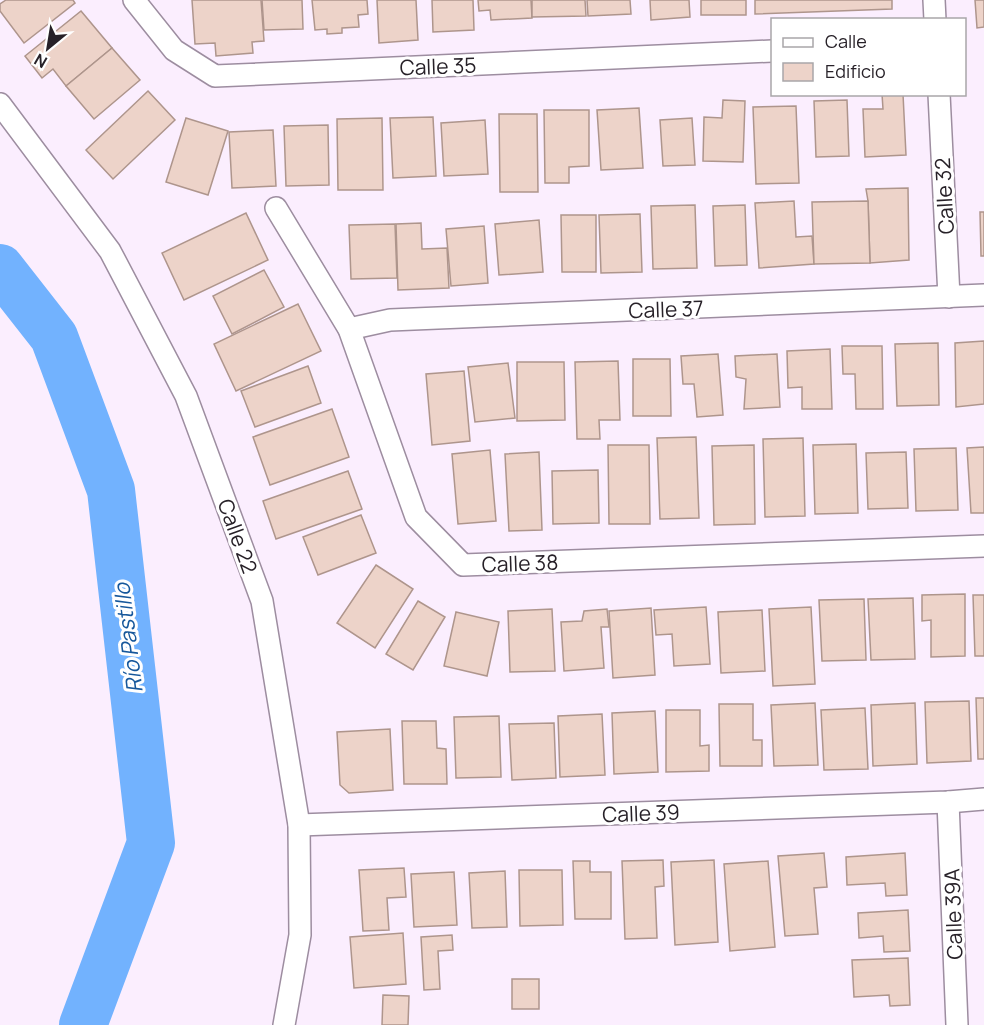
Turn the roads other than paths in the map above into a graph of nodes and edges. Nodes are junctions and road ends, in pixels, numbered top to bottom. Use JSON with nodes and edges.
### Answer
{"nodes":[{"id":1,"x":134,"y":0,"type":"edge"},
{"id":2,"x":934,"y":0,"type":"edge"},
{"id":3,"x":935,"y":18,"type":"edge"},
{"id":4,"x":771,"y":51,"type":"edge"},
{"id":5,"x":939,"y":96,"type":"edge"},
{"id":6,"x":0,"y":104,"type":"edge"},
{"id":7,"x":276,"y":208,"type":"dead end"},
{"id":8,"x":984,"y":295,"type":"edge"},
{"id":9,"x":949,"y":297,"type":"junction"},
{"id":10,"x":350,"y":329,"type":"junction"},
{"id":11,"x":984,"y":546,"type":"edge"},
{"id":12,"x":984,"y":799,"type":"edge"},
{"id":13,"x":948,"y":802,"type":"junction"},
{"id":14,"x":299,"y":825,"type":"junction"},
{"id":15,"x":284,"y":1025,"type":"edge"},
{"id":16,"x":957,"y":1025,"type":"edge"}],
"edges":[{"from":1,"to":4,"type":"street","name":"Calle 35"},
{"from":2,"to":3,"type":"street"},
{"from":5,"to":9,"type":"street","name":"Calle 32"},
{"from":6,"to":14,"type":"street","name":"Calle 22"},
{"from":7,"to":10,"type":"street","name":"Calle 38"},
{"from":8,"to":9,"type":"street","name":"Calle 37"},
{"from":9,"to":10,"type":"street","name":"Calle 37"},
{"from":10,"to":11,"type":"street","name":"Calle 38"},
{"from":12,"to":13,"type":"street","name":"Calle 39"},
{"from":13,"to":14,"type":"street","name":"Calle 39"},
{"from":13,"to":16,"type":"street","name":"Calle 39A"},
{"from":14,"to":15,"type":"street","name":"Calle 22"}]}
